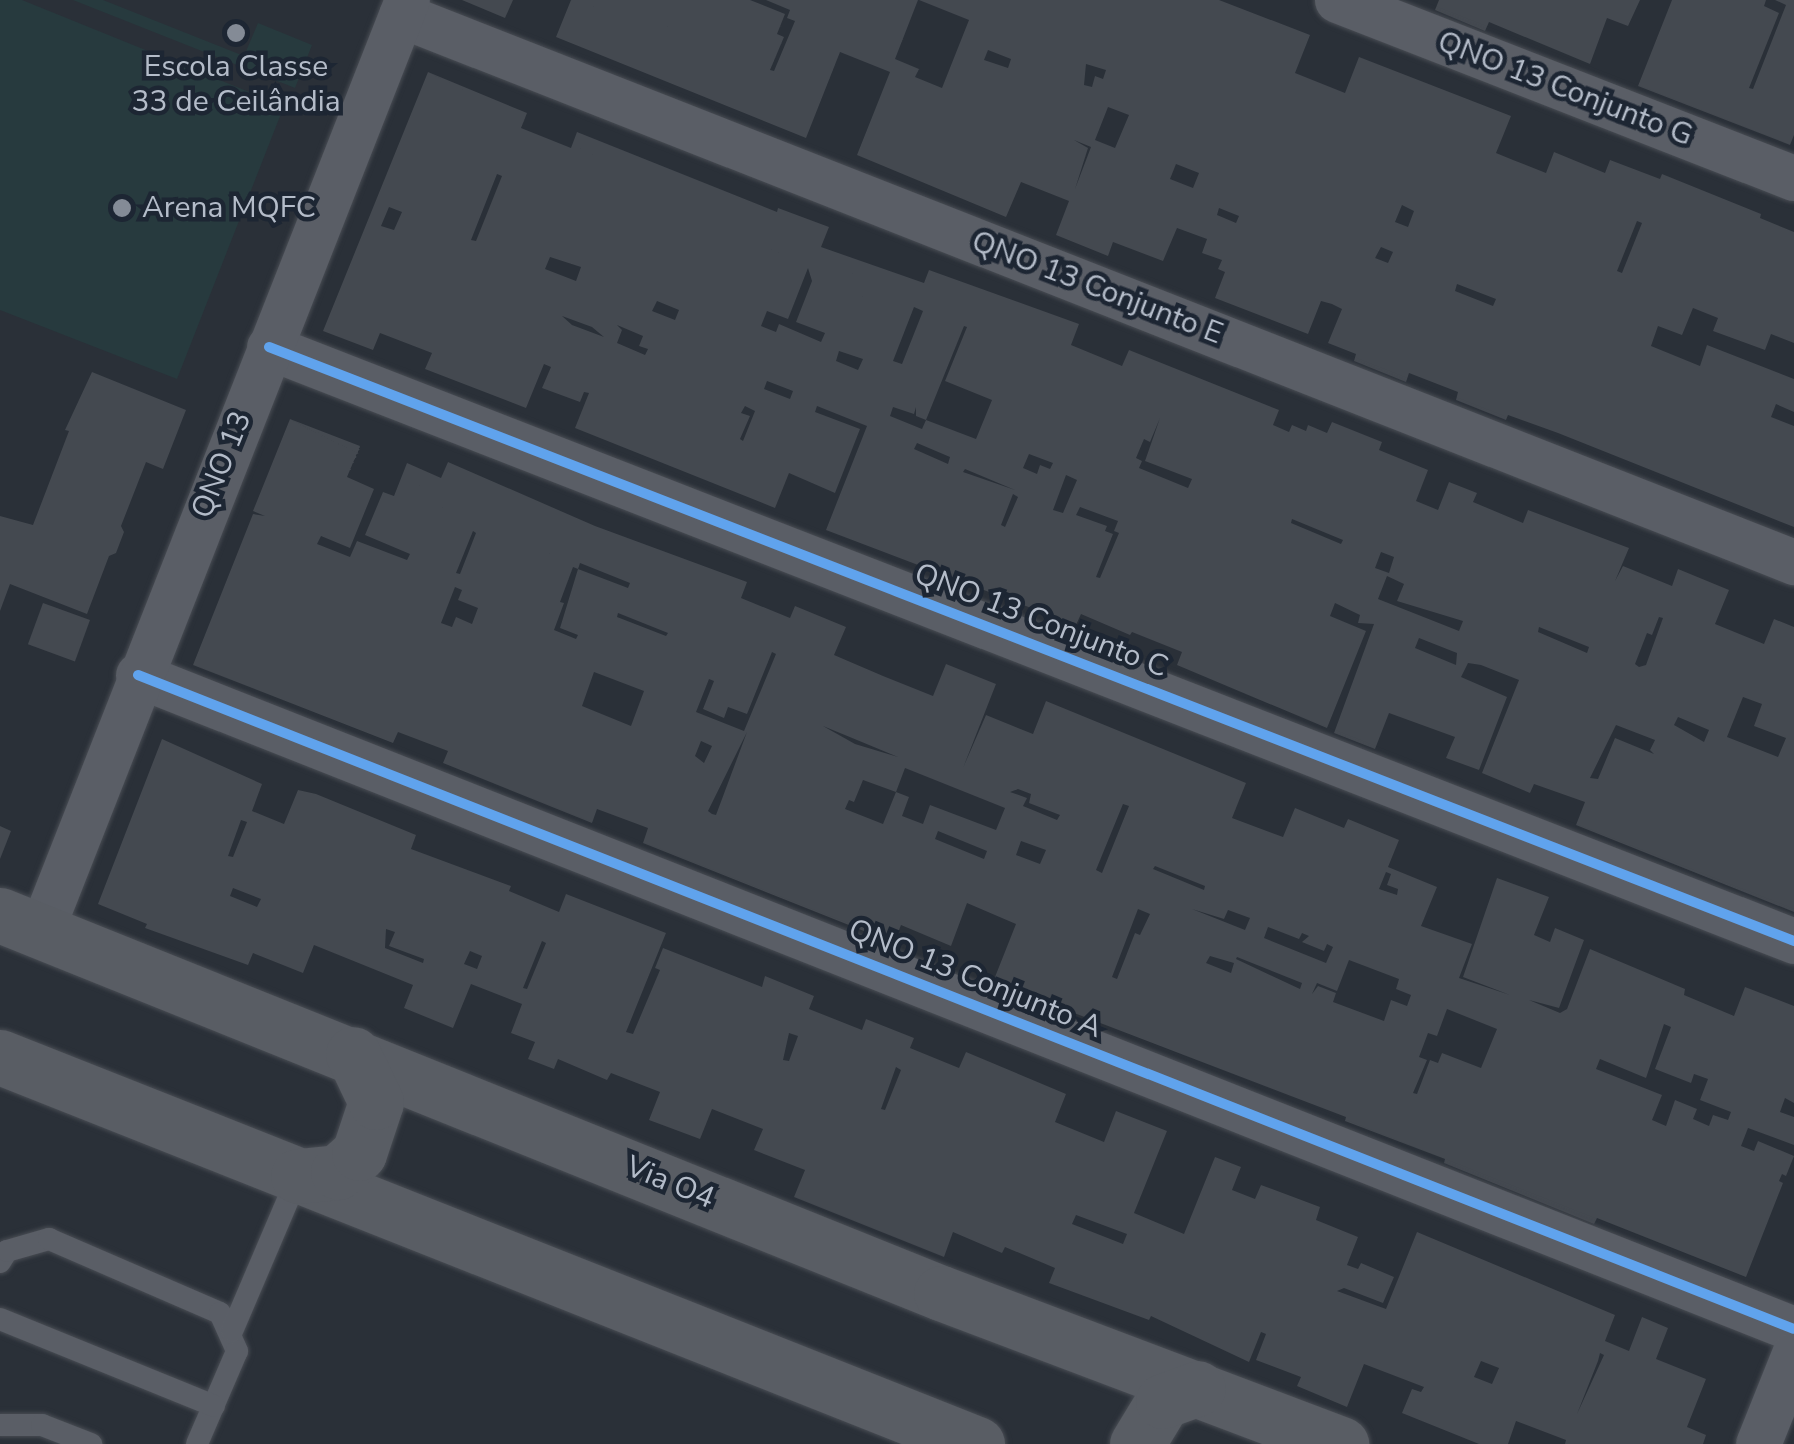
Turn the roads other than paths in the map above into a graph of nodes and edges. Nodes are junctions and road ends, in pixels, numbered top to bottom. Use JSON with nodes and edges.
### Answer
{"nodes":[{"id":1,"x":1336,"y":0,"type":"edge"},
{"id":2,"x":404,"y":7,"type":"edge"},
{"id":3,"x":1794,"y":178,"type":"edge"},
{"id":4,"x":269,"y":347,"type":"junction"},
{"id":5,"x":1794,"y":562,"type":"edge"},
{"id":6,"x":138,"y":675,"type":"junction"},
{"id":7,"x":20,"y":923,"type":"edge"},
{"id":8,"x":1794,"y":941,"type":"edge"},
{"id":9,"x":353,"y":1054,"type":"junction"},
{"id":10,"x":0,"y":1058,"type":"edge"},
{"id":11,"x":298,"y":1176,"type":"junction"},
{"id":12,"x":0,"y":1262,"type":"edge"},
{"id":13,"x":0,"y":1319,"type":"edge"},
{"id":14,"x":1794,"y":1329,"type":"edge"},
{"id":15,"x":232,"y":1331,"type":"junction"},
{"id":16,"x":1794,"y":1354,"type":"edge"},
{"id":17,"x":1198,"y":1388,"type":"junction"},
{"id":18,"x":214,"y":1406,"type":"junction"},
{"id":19,"x":0,"y":1425,"type":"edge"},
{"id":20,"x":92,"y":1444,"type":"edge"},
{"id":21,"x":197,"y":1444,"type":"edge"},
{"id":22,"x":977,"y":1444,"type":"edge"},
{"id":23,"x":1138,"y":1444,"type":"edge"},
{"id":24,"x":1342,"y":1444,"type":"edge"},
{"id":25,"x":1758,"y":1444,"type":"edge"}],
"edges":[{"from":1,"to":3,"type":"street","name":"QNO 13 Conjunto G"},
{"from":2,"to":4,"type":"street","name":"QNO 13"},
{"from":2,"to":5,"type":"street","name":"QNO 13 Conjunto E"},
{"from":4,"to":6,"type":"street","name":"QNO 13"},
{"from":4,"to":8,"type":"street","name":"QNO 13 Conjunto C"},
{"from":6,"to":7,"type":"street","name":"QNO 13"},
{"from":6,"to":14,"type":"street","name":"QNO 13 Conjunto A"},
{"from":7,"to":9,"type":"main road","name":"Via O4"},
{"from":9,"to":11,"type":"main road"},
{"from":9,"to":17,"type":"main road","name":"Via O4"},
{"from":10,"to":11,"type":"main road"},
{"from":11,"to":15,"type":"lane"},
{"from":11,"to":22,"type":"main road"},
{"from":12,"to":15,"type":"lane"},
{"from":13,"to":18,"type":"lane"},
{"from":15,"to":18,"type":"lane"},
{"from":16,"to":25,"type":"street"},
{"from":17,"to":23,"type":"main road"},
{"from":17,"to":24,"type":"main road","name":"Via O4"},
{"from":18,"to":21,"type":"lane"},
{"from":19,"to":20,"type":"lane"}]}
